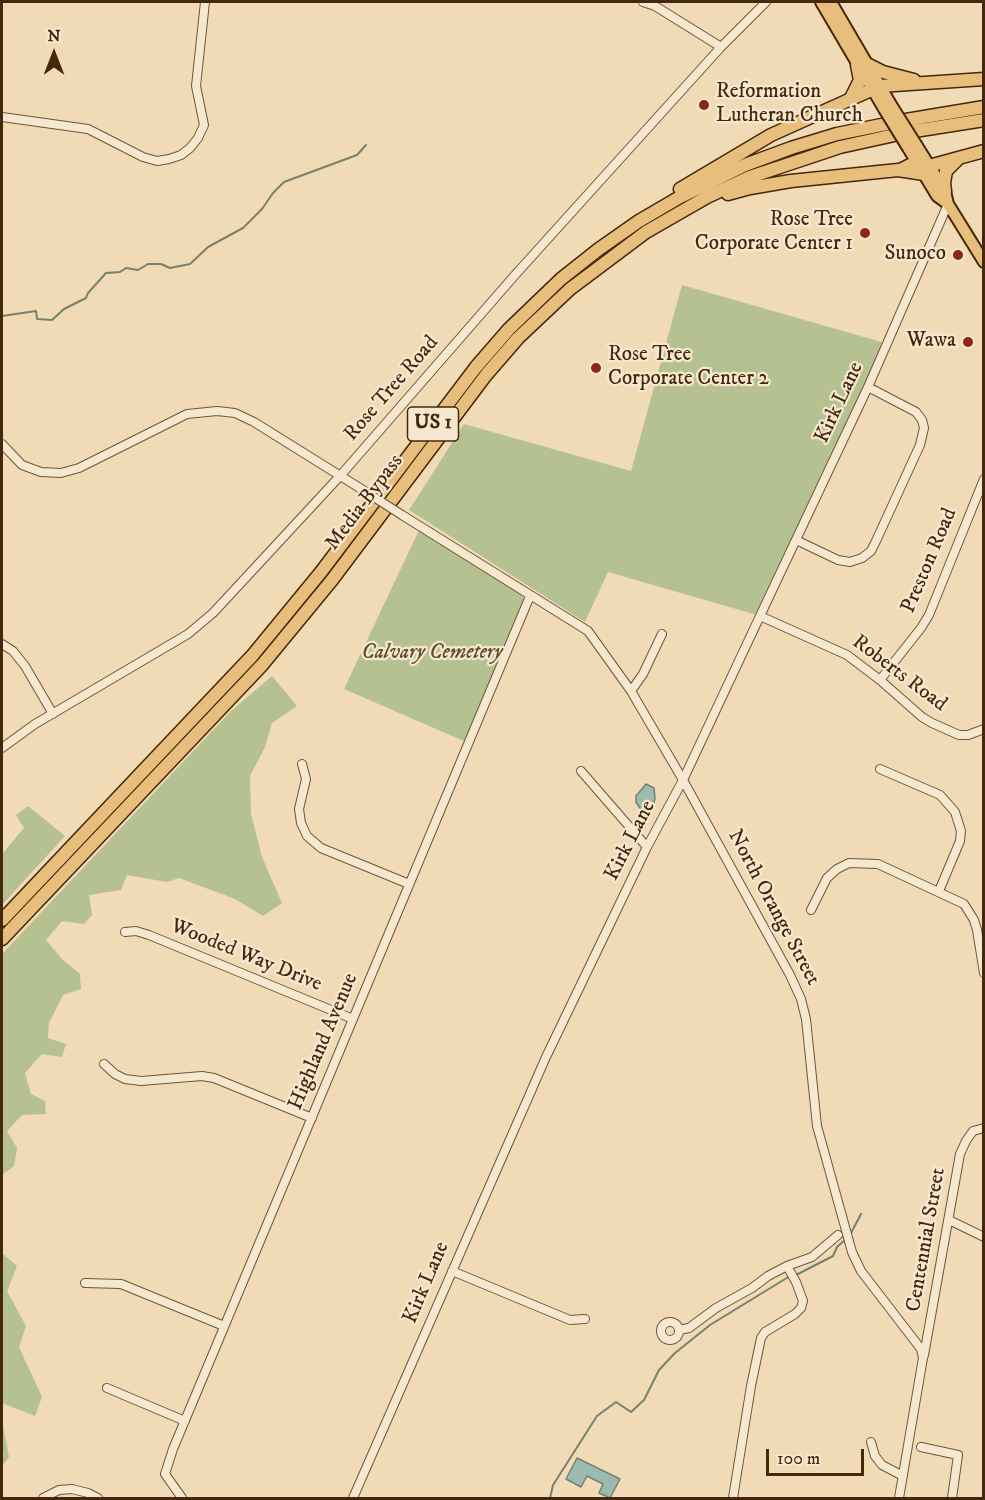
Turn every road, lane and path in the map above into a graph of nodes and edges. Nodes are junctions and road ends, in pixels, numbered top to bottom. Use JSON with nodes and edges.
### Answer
{"nodes":[{"id":1,"x":205,"y":2,"type":"edge"},
{"id":2,"x":643,"y":2,"type":"edge"},
{"id":3,"x":766,"y":2,"type":"edge"},
{"id":4,"x":821,"y":2,"type":"edge"},
{"id":5,"x":831,"y":2,"type":"edge"},
{"id":6,"x":721,"y":47,"type":"junction"},
{"id":7,"x":863,"y":65,"type":"junction"},
{"id":8,"x":984,"y":79,"type":"edge"},
{"id":9,"x":933,"y":83,"type":"junction"},
{"id":10,"x":876,"y":87,"type":"junction"},
{"id":11,"x":851,"y":98,"type":"junction"},
{"id":12,"x":984,"y":107,"type":"edge"},
{"id":13,"x":2,"y":117,"type":"edge"},
{"id":14,"x":984,"y":120,"type":"edge"},
{"id":15,"x":984,"y":151,"type":"edge"},
{"id":16,"x":919,"y":158,"type":"junction"},
{"id":17,"x":960,"y":158,"type":"junction"},
{"id":18,"x":947,"y":197,"type":"junction"},
{"id":19,"x":666,"y":220,"type":"junction"},
{"id":20,"x":618,"y":235,"type":"junction"},
{"id":21,"x":984,"y":262,"type":"edge"},
{"id":22,"x":868,"y":387,"type":"junction"},
{"id":23,"x":2,"y":444,"type":"edge"},
{"id":24,"x":340,"y":476,"type":"junction"},
{"id":25,"x":984,"y":479,"type":"edge"},
{"id":26,"x":796,"y":540,"type":"junction"},
{"id":27,"x":530,"y":596,"type":"junction"},
{"id":28,"x":760,"y":616,"type":"junction"},
{"id":29,"x":662,"y":634,"type":"dead end"},
{"id":30,"x":2,"y":644,"type":"edge"},
{"id":31,"x":880,"y":680,"type":"junction"},
{"id":32,"x":631,"y":691,"type":"junction"},
{"id":33,"x":53,"y":714,"type":"junction"},
{"id":34,"x":984,"y":729,"type":"edge"},
{"id":35,"x":2,"y":748,"type":"edge"},
{"id":36,"x":302,"y":764,"type":"dead end"},
{"id":37,"x":880,"y":769,"type":"dead end"},
{"id":38,"x":581,"y":771,"type":"dead end"},
{"id":39,"x":683,"y":780,"type":"junction"},
{"id":40,"x":647,"y":847,"type":"junction"},
{"id":41,"x":409,"y":884,"type":"junction"},
{"id":42,"x":939,"y":891,"type":"junction"},
{"id":43,"x":811,"y":910,"type":"dead end"},
{"id":44,"x":2,"y":920,"type":"edge"},
{"id":45,"x":125,"y":932,"type":"dead end"},
{"id":46,"x":2,"y":939,"type":"edge"},
{"id":47,"x":984,"y":973,"type":"edge"},
{"id":48,"x":353,"y":1019,"type":"junction"},
{"id":49,"x":104,"y":1064,"type":"dead end"},
{"id":50,"x":312,"y":1118,"type":"junction"},
{"id":51,"x":984,"y":1128,"type":"edge"},
{"id":52,"x":949,"y":1220,"type":"junction"},
{"id":53,"x":838,"y":1235,"type":"dead end"},
{"id":54,"x":984,"y":1237,"type":"edge"},
{"id":55,"x":789,"y":1269,"type":"junction"},
{"id":56,"x":452,"y":1271,"type":"junction"},
{"id":57,"x":85,"y":1283,"type":"dead end"},
{"id":58,"x":585,"y":1319,"type":"dead end"},
{"id":59,"x":224,"y":1326,"type":"junction"},
{"id":60,"x":679,"y":1330,"type":"dead end"},
{"id":61,"x":923,"y":1358,"type":"junction"},
{"id":62,"x":107,"y":1388,"type":"dead end"},
{"id":63,"x":185,"y":1421,"type":"junction"},
{"id":64,"x":871,"y":1442,"type":"dead end"},
{"id":65,"x":921,"y":1447,"type":"dead end"},
{"id":66,"x":903,"y":1476,"type":"junction"},
{"id":67,"x":43,"y":1498,"type":"edge"},
{"id":68,"x":98,"y":1498,"type":"edge"},
{"id":69,"x":182,"y":1498,"type":"edge"},
{"id":70,"x":353,"y":1498,"type":"edge"},
{"id":71,"x":733,"y":1498,"type":"edge"},
{"id":72,"x":742,"y":1498,"type":"edge"},
{"id":73,"x":899,"y":1498,"type":"edge"},
{"id":74,"x":952,"y":1498,"type":"edge"}],
"edges":[{"from":1,"to":13,"type":"street"},
{"from":2,"to":6,"type":"street"},
{"from":3,"to":6,"type":"street","name":"Rose Tree Road"},
{"from":4,"to":7,"type":"main road"},
{"from":5,"to":7,"type":"main road"},
{"from":6,"to":24,"type":"street","name":"Rose Tree Road"},
{"from":7,"to":9,"type":"highway"},
{"from":7,"to":10,"type":"main road"},
{"from":7,"to":11,"type":"highway"},
{"from":8,"to":9,"type":"highway"},
{"from":9,"to":10,"type":"highway"},
{"from":10,"to":11,"type":"highway"},
{"from":10,"to":16,"type":"main road","bridge":true},
{"from":11,"to":20,"type":"highway"},
{"from":12,"to":20,"type":"highway","name":"Media Bypass","number":"US 1"},
{"from":14,"to":19,"type":"highway","name":"Media Bypass","number":"US 1"},
{"from":15,"to":17,"type":"highway"},
{"from":16,"to":17,"type":"highway"},
{"from":16,"to":18,"type":"main road"},
{"from":16,"to":19,"type":"highway"},
{"from":17,"to":18,"type":"highway"},
{"from":18,"to":21,"type":"main road"},
{"from":18,"to":22,"type":"street","name":"Kirk Lane"},
{"from":19,"to":46,"type":"highway","name":"Media Bypass","number":"US 1"},
{"from":20,"to":44,"type":"highway","name":"Media Bypass","number":"US 1"},
{"from":22,"to":26,"type":"street","name":"Kirk Lane"},
{"from":22,"to":26,"type":"street"},
{"from":23,"to":24,"type":"street","name":"North Orange Street"},
{"from":24,"to":27,"type":"street","name":"North Orange Street","bridge":true},
{"from":24,"to":33,"type":"street","name":"Rose Tree Road"},
{"from":25,"to":31,"type":"street","name":"Preston Road"},
{"from":26,"to":28,"type":"street","name":"Kirk Lane"},
{"from":27,"to":32,"type":"street","name":"North Orange Street"},
{"from":27,"to":41,"type":"street","name":"Highland Avenue"},
{"from":28,"to":31,"type":"street","name":"Roberts Road"},
{"from":28,"to":39,"type":"street","name":"Kirk Lane"},
{"from":29,"to":32,"type":"street"},
{"from":30,"to":33,"type":"street"},
{"from":31,"to":34,"type":"street","name":"Roberts Road"},
{"from":32,"to":39,"type":"street","name":"North Orange Street"},
{"from":33,"to":35,"type":"street","name":"Rose Tree Road"},
{"from":36,"to":41,"type":"street"},
{"from":37,"to":42,"type":"street"},
{"from":38,"to":40,"type":"street"},
{"from":39,"to":40,"type":"street","name":"Kirk Lane"},
{"from":39,"to":61,"type":"street","name":"North Orange Street"},
{"from":40,"to":56,"type":"street","name":"Kirk Lane"},
{"from":41,"to":48,"type":"street","name":"Highland Avenue"},
{"from":42,"to":43,"type":"street"},
{"from":42,"to":47,"type":"street"},
{"from":45,"to":48,"type":"street","name":"Wooded Way Drive"},
{"from":48,"to":50,"type":"street","name":"Highland Avenue"},
{"from":49,"to":50,"type":"street"},
{"from":50,"to":59,"type":"street","name":"Highland Avenue"},
{"from":51,"to":52,"type":"street","name":"Centennial Street"},
{"from":52,"to":54,"type":"street"},
{"from":52,"to":61,"type":"street","name":"Centennial Street"},
{"from":53,"to":55,"type":"street"},
{"from":55,"to":60,"type":"street"},
{"from":55,"to":71,"type":"street"},
{"from":56,"to":58,"type":"street"},
{"from":56,"to":70,"type":"street","name":"Kirk Lane"},
{"from":57,"to":59,"type":"street"},
{"from":59,"to":63,"type":"street","name":"Highland Avenue"},
{"from":61,"to":66,"type":"street"},
{"from":62,"to":63,"type":"street"},
{"from":63,"to":69,"type":"street","name":"Highland Avenue"},
{"from":64,"to":66,"type":"street"},
{"from":65,"to":74,"type":"street"},
{"from":66,"to":73,"type":"street"},
{"from":67,"to":68,"type":"street"},
{"from":71,"to":72,"type":"street"}]}
